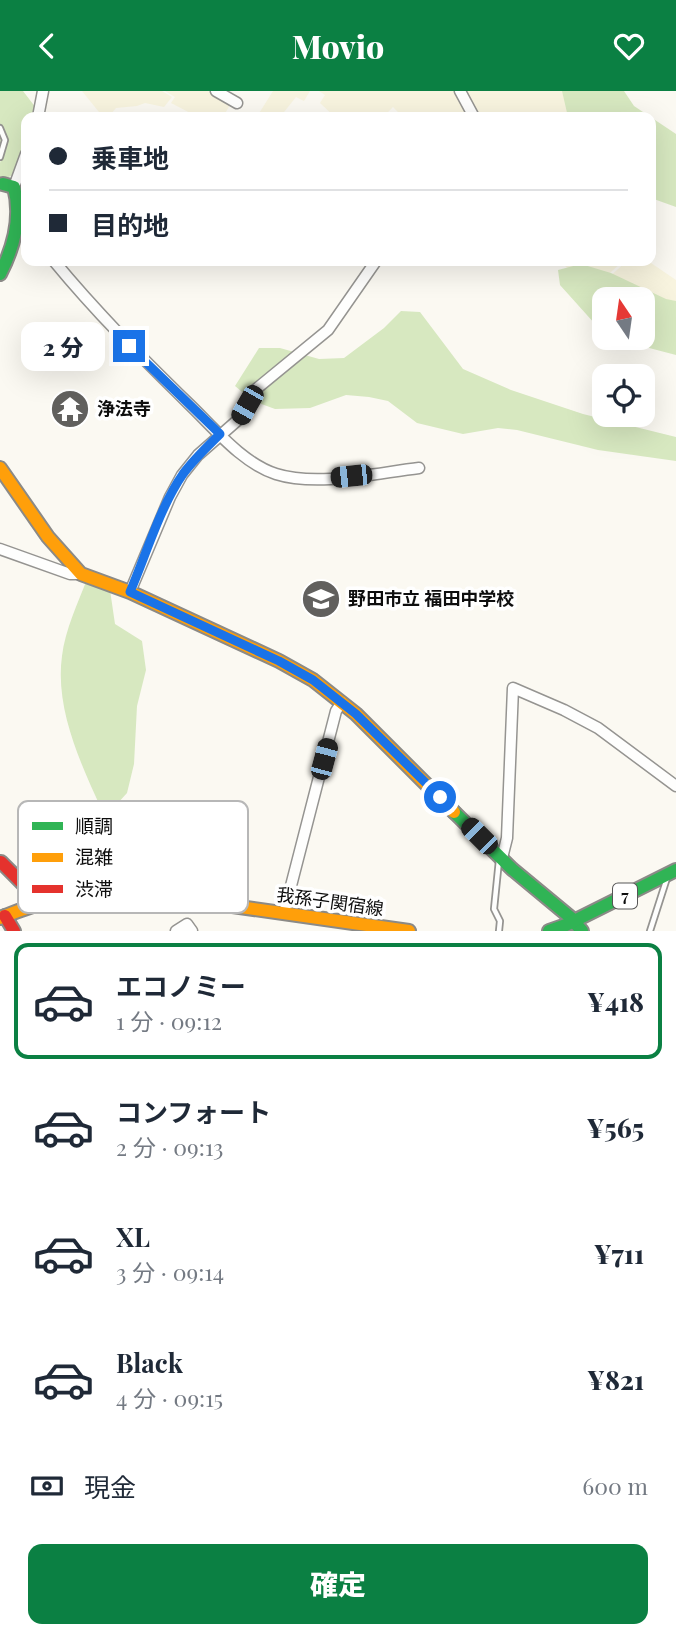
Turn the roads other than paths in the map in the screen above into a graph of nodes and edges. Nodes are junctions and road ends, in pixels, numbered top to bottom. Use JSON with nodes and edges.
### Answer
{"nodes":[{"id":1,"x":43,"y":91,"type":"edge"},
{"id":2,"x":216,"y":91,"type":"edge"},
{"id":3,"x":460,"y":91,"type":"edge"},
{"id":4,"x":237,"y":103,"type":"dead end"},
{"id":5,"x":38,"y":112,"type":"edge"},
{"id":6,"x":471,"y":112,"type":"edge"},
{"id":7,"x":0,"y":128,"type":"edge"},
{"id":8,"x":0,"y":157,"type":"edge"},
{"id":9,"x":21,"y":161,"type":"edge"},
{"id":10,"x":6,"y":185,"type":"edge"},
{"id":11,"x":18,"y":209,"type":"junction"},
{"id":12,"x":21,"y":214,"type":"edge"},
{"id":13,"x":58,"y":266,"type":"edge"},
{"id":14,"x":373,"y":266,"type":"edge"},
{"id":15,"x":0,"y":274,"type":"edge"},
{"id":16,"x":220,"y":434,"type":"junction"},
{"id":17,"x":0,"y":468,"type":"edge"},
{"id":18,"x":419,"y":468,"type":"dead end"},
{"id":19,"x":0,"y":549,"type":"edge"},
{"id":20,"x":81,"y":574,"type":"junction"},
{"id":21,"x":130,"y":592,"type":"junction"},
{"id":22,"x":342,"y":702,"type":"junction"},
{"id":23,"x":676,"y":786,"type":"edge"},
{"id":24,"x":500,"y":857,"type":"junction"},
{"id":25,"x":1,"y":862,"type":"edge"},
{"id":26,"x":672,"y":872,"type":"edge"},
{"id":27,"x":18,"y":879,"type":"edge"},
{"id":28,"x":248,"y":908,"type":"edge"},
{"id":29,"x":284,"y":913,"type":"junction"},
{"id":30,"x":2,"y":917,"type":"edge"},
{"id":31,"x":578,"y":926,"type":"edge"},
{"id":32,"x":14,"y":931,"type":"edge"},
{"id":33,"x":176,"y":931,"type":"edge"},
{"id":34,"x":192,"y":931,"type":"edge"},
{"id":35,"x":409,"y":931,"type":"edge"},
{"id":36,"x":499,"y":931,"type":"edge"},
{"id":37,"x":549,"y":931,"type":"edge"},
{"id":38,"x":650,"y":931,"type":"edge"}],
"edges":[{"from":1,"to":5,"type":"street"},
{"from":2,"to":4,"type":"street"},
{"from":3,"to":6,"type":"street"},
{"from":7,"to":8,"type":"lane"},
{"from":9,"to":10,"type":"street"},
{"from":10,"to":11,"type":"street"},
{"from":11,"to":12,"type":"street"},
{"from":11,"to":15,"type":"street"},
{"from":13,"to":16,"type":"street"},
{"from":14,"to":16,"type":"street"},
{"from":16,"to":18,"type":"street"},
{"from":16,"to":21,"type":"street"},
{"from":17,"to":20,"type":"street"},
{"from":19,"to":20,"type":"street"},
{"from":20,"to":21,"type":"street"},
{"from":21,"to":22,"type":"street"},
{"from":22,"to":24,"type":"street"},
{"from":22,"to":29,"type":"street"},
{"from":23,"to":24,"type":"street"},
{"from":24,"to":31,"type":"street"},
{"from":24,"to":36,"type":"lane"},
{"from":25,"to":27,"type":"street"},
{"from":26,"to":31,"type":"street","number":"7"},
{"from":26,"to":38,"type":"lane"},
{"from":28,"to":29,"type":"street","name":"我孫子関宿線"},
{"from":29,"to":35,"type":"street","name":"我孫子関宿線"},
{"from":30,"to":32,"type":"street"},
{"from":31,"to":37,"type":"street","number":"7"},
{"from":33,"to":34,"type":"street"}]}
